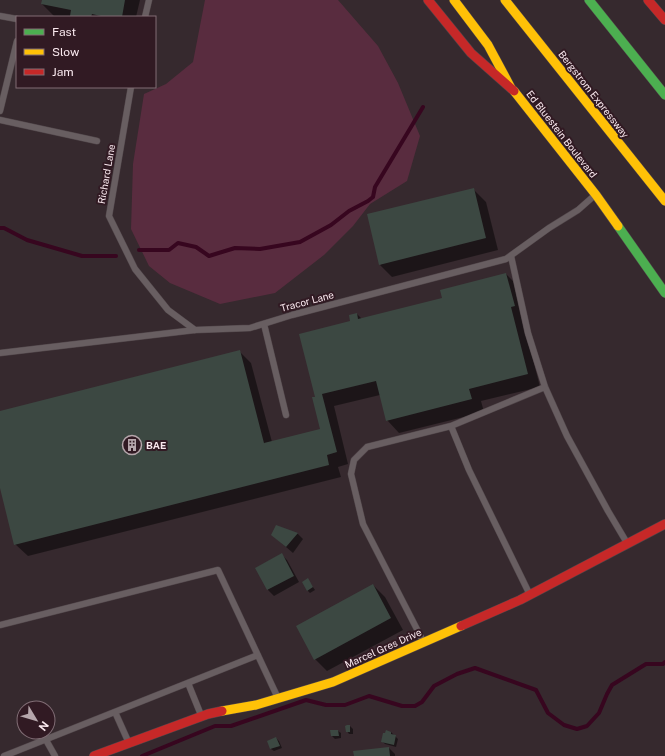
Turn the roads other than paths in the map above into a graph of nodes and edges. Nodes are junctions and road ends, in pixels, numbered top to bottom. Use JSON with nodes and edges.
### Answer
{"nodes":[{"id":1,"x":149,"y":0,"type":"edge"},
{"id":2,"x":428,"y":0,"type":"edge"},
{"id":3,"x":454,"y":0,"type":"edge"},
{"id":4,"x":506,"y":0,"type":"edge"},
{"id":5,"x":589,"y":0,"type":"edge"},
{"id":6,"x":648,"y":0,"type":"edge"},
{"id":7,"x":0,"y":16,"type":"edge"},
{"id":8,"x":145,"y":16,"type":"edge"},
{"id":9,"x":16,"y":19,"type":"edge"},
{"id":10,"x":665,"y":20,"type":"edge"},
{"id":11,"x":16,"y":45,"type":"edge"},
{"id":12,"x":131,"y":88,"type":"edge"},
{"id":13,"x":511,"y":88,"type":"junction"},
{"id":14,"x":665,"y":95,"type":"edge"},
{"id":15,"x":0,"y":111,"type":"edge"},
{"id":16,"x":0,"y":120,"type":"edge"},
{"id":17,"x":97,"y":141,"type":"dead end"},
{"id":18,"x":596,"y":195,"type":"junction"},
{"id":19,"x":665,"y":201,"type":"edge"},
{"id":20,"x":510,"y":256,"type":"junction"},
{"id":21,"x":665,"y":293,"type":"edge"},
{"id":22,"x":264,"y":324,"type":"junction"},
{"id":23,"x":195,"y":330,"type":"junction"},
{"id":24,"x":0,"y":352,"type":"edge"},
{"id":25,"x":545,"y":387,"type":"junction"},
{"id":26,"x":286,"y":415,"type":"dead end"},
{"id":27,"x":451,"y":426,"type":"junction"},
{"id":28,"x":665,"y":524,"type":"edge"},
{"id":29,"x":627,"y":544,"type":"junction"},
{"id":30,"x":530,"y":595,"type":"junction"},
{"id":31,"x":0,"y":625,"type":"edge"},
{"id":32,"x":424,"y":642,"type":"junction"},
{"id":33,"x":258,"y":655,"type":"junction"},
{"id":34,"x":188,"y":683,"type":"junction"},
{"id":35,"x":278,"y":699,"type":"junction"},
{"id":36,"x":114,"y":712,"type":"junction"},
{"id":37,"x":202,"y":716,"type":"junction"},
{"id":38,"x":56,"y":736,"type":"edge"},
{"id":39,"x":46,"y":740,"type":"joint"},
{"id":40,"x":129,"y":743,"type":"junction"},
{"id":41,"x":4,"y":756,"type":"edge"},
{"id":42,"x":54,"y":756,"type":"edge"},
{"id":43,"x":94,"y":756,"type":"edge"}],
"edges":[{"from":1,"to":8,"type":"lane"},
{"from":2,"to":13,"type":"main road","name":"Ed Bluestein Boulevard"},
{"from":3,"to":13,"type":"main road"},
{"from":4,"to":19,"type":"main road","name":"Bergstrom Expressway"},
{"from":5,"to":14,"type":"main road"},
{"from":6,"to":10,"type":"main road"},
{"from":7,"to":9,"type":"lane"},
{"from":11,"to":15,"type":"lane"},
{"from":12,"to":23,"type":"lane","name":"Richard Lane"},
{"from":13,"to":18,"type":"main road","name":"Ed Bluestein Boulevard"},
{"from":16,"to":17,"type":"lane"},
{"from":18,"to":20,"type":"lane","name":"Tracor Lane"},
{"from":18,"to":21,"type":"main road","name":"Ed Bluestein Boulevard"},
{"from":20,"to":22,"type":"lane","name":"Tracor Lane"},
{"from":20,"to":25,"type":"lane"},
{"from":22,"to":23,"type":"lane","name":"Tracor Lane"},
{"from":22,"to":26,"type":"lane"},
{"from":23,"to":24,"type":"lane","name":"Tracor Lane"},
{"from":25,"to":27,"type":"lane"},
{"from":25,"to":29,"type":"lane"},
{"from":27,"to":30,"type":"lane"},
{"from":27,"to":32,"type":"lane"},
{"from":28,"to":29,"type":"main road","name":"Marcel Gres Drive"},
{"from":29,"to":30,"type":"main road","name":"Marcel Gres Drive"},
{"from":30,"to":32,"type":"main road","name":"Marcel Gres Drive"},
{"from":31,"to":33,"type":"lane"},
{"from":32,"to":35,"type":"main road","name":"Marcel Gres Drive"},
{"from":33,"to":34,"type":"lane"},
{"from":33,"to":35,"type":"lane"},
{"from":34,"to":36,"type":"lane"},
{"from":34,"to":37,"type":"lane"},
{"from":35,"to":37,"type":"main road","name":"Marcel Gres Drive"},
{"from":36,"to":38,"type":"lane"},
{"from":36,"to":40,"type":"lane"},
{"from":37,"to":40,"type":"main road","name":"Marcel Gres Drive"},
{"from":39,"to":41,"type":"lane"},
{"from":39,"to":42,"type":"lane"},
{"from":40,"to":43,"type":"main road","name":"Marcel Gres Drive"}]}
